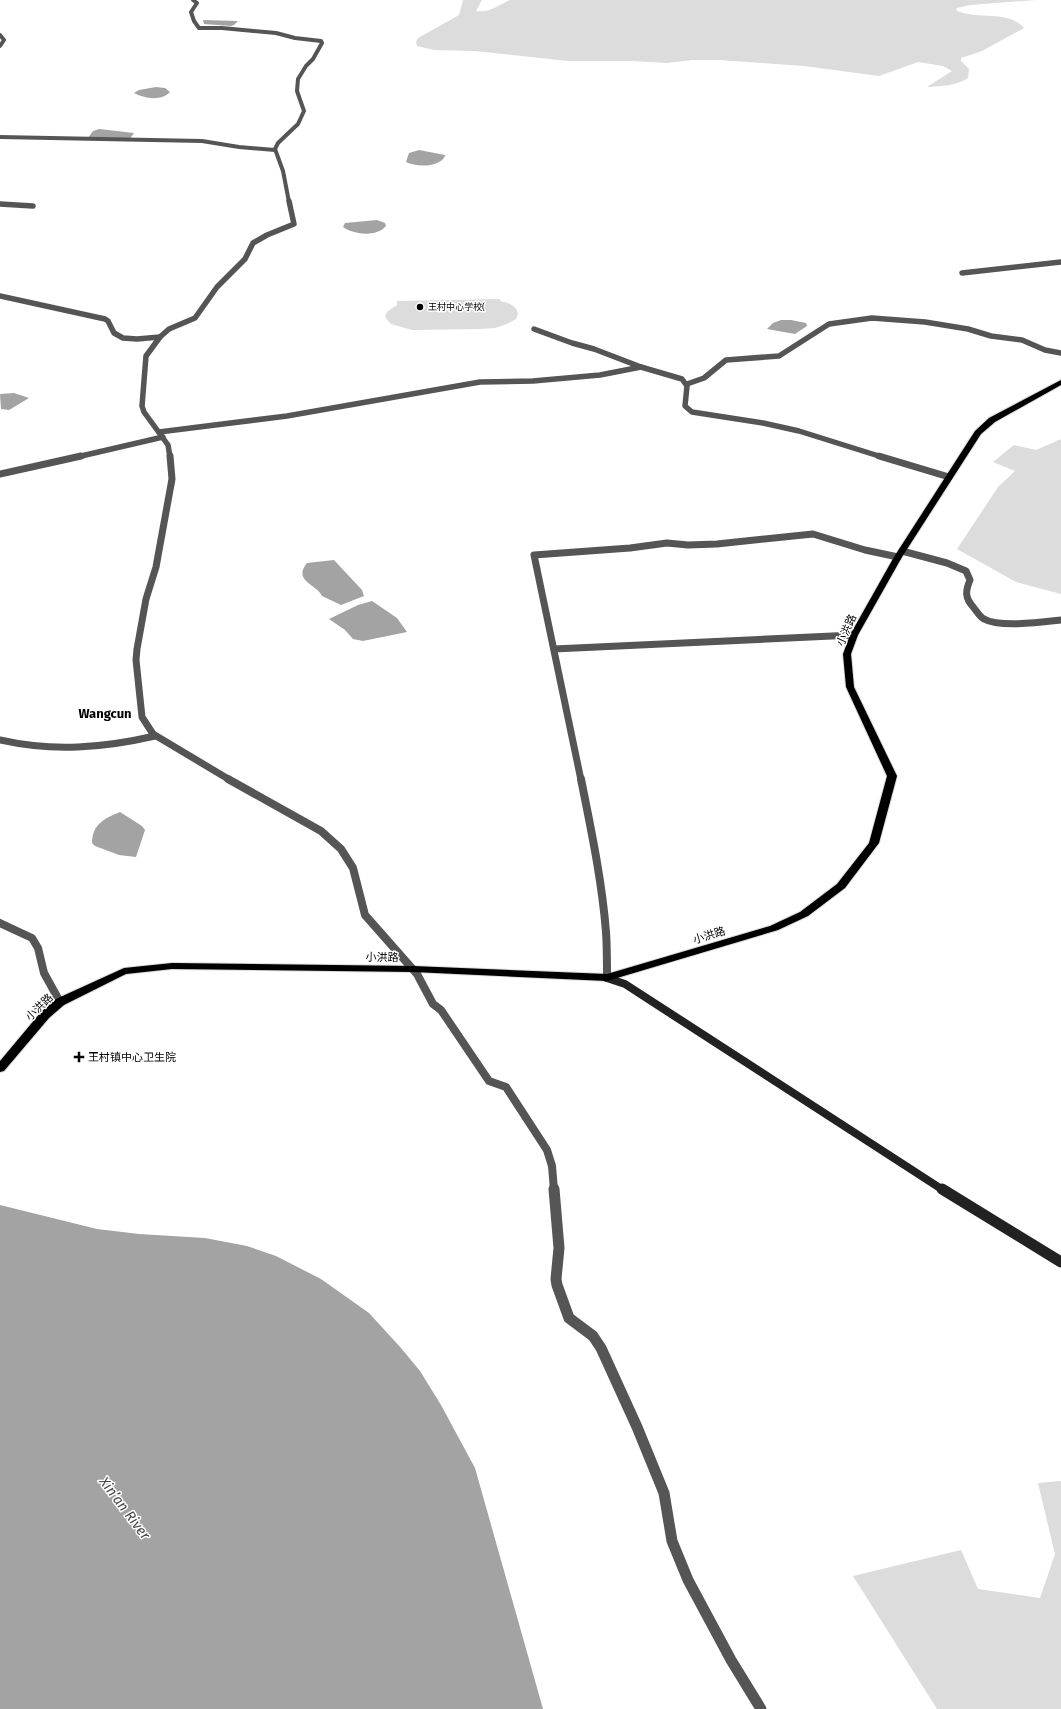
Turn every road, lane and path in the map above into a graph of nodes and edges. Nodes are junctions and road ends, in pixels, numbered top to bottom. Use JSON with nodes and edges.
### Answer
{"nodes":[{"id":1,"x":193,"y":0,"type":"edge"},
{"id":2,"x":0,"y":35,"type":"edge"},
{"id":3,"x":0,"y":46,"type":"edge"},
{"id":4,"x":0,"y":137,"type":"edge"},
{"id":5,"x":275,"y":150,"type":"junction"},
{"id":6,"x":0,"y":204,"type":"edge"},
{"id":7,"x":33,"y":206,"type":"dead end"},
{"id":8,"x":1061,"y":262,"type":"edge"},
{"id":9,"x":962,"y":273,"type":"dead end"},
{"id":10,"x":0,"y":296,"type":"edge"},
{"id":11,"x":534,"y":329,"type":"dead end"},
{"id":12,"x":160,"y":337,"type":"junction"},
{"id":13,"x":1061,"y":353,"type":"edge"},
{"id":14,"x":641,"y":367,"type":"junction"},
{"id":15,"x":1061,"y":382,"type":"edge"},
{"id":16,"x":687,"y":384,"type":"junction"},
{"id":17,"x":161,"y":434,"type":"junction"},
{"id":18,"x":0,"y":474,"type":"edge"},
{"id":19,"x":949,"y":477,"type":"junction"},
{"id":20,"x":900,"y":554,"type":"junction"},
{"id":21,"x":1061,"y":620,"type":"edge"},
{"id":22,"x":854,"y":635,"type":"junction"},
{"id":23,"x":554,"y":649,"type":"junction"},
{"id":24,"x":155,"y":736,"type":"junction"},
{"id":25,"x":0,"y":740,"type":"edge"},
{"id":26,"x":0,"y":922,"type":"edge"},
{"id":27,"x":413,"y":969,"type":"junction"},
{"id":28,"x":607,"y":978,"type":"junction"},
{"id":29,"x":60,"y":1002,"type":"junction"},
{"id":30,"x":0,"y":1068,"type":"edge"},
{"id":31,"x":1061,"y":1262,"type":"edge"},
{"id":32,"x":761,"y":1709,"type":"edge"}],
"edges":[{"from":1,"to":5,"type":"street"},
{"from":2,"to":3,"type":"street"},
{"from":4,"to":5,"type":"street"},
{"from":5,"to":12,"type":"street"},
{"from":6,"to":7,"type":"street"},
{"from":8,"to":9,"type":"street"},
{"from":10,"to":12,"type":"street"},
{"from":11,"to":14,"type":"street"},
{"from":12,"to":17,"type":"street"},
{"from":13,"to":16,"type":"street"},
{"from":14,"to":16,"type":"street"},
{"from":14,"to":17,"type":"street"},
{"from":15,"to":19,"type":"main road","name":"小洪路"},
{"from":16,"to":19,"type":"street"},
{"from":17,"to":18,"type":"street"},
{"from":17,"to":24,"type":"street"},
{"from":19,"to":20,"type":"main road","name":"小洪路"},
{"from":20,"to":21,"type":"street"},
{"from":20,"to":22,"type":"main road","name":"小洪路"},
{"from":20,"to":23,"type":"street"},
{"from":22,"to":23,"type":"street"},
{"from":22,"to":28,"type":"main road","name":"小洪路"},
{"from":23,"to":28,"type":"street"},
{"from":24,"to":25,"type":"street"},
{"from":24,"to":27,"type":"street"},
{"from":26,"to":29,"type":"street"},
{"from":27,"to":28,"type":"main road","name":"小洪路"},
{"from":27,"to":29,"type":"main road","name":"小洪路"},
{"from":27,"to":32,"type":"street"},
{"from":28,"to":31,"type":"main road"},
{"from":29,"to":30,"type":"main road","name":"小洪路"}]}
